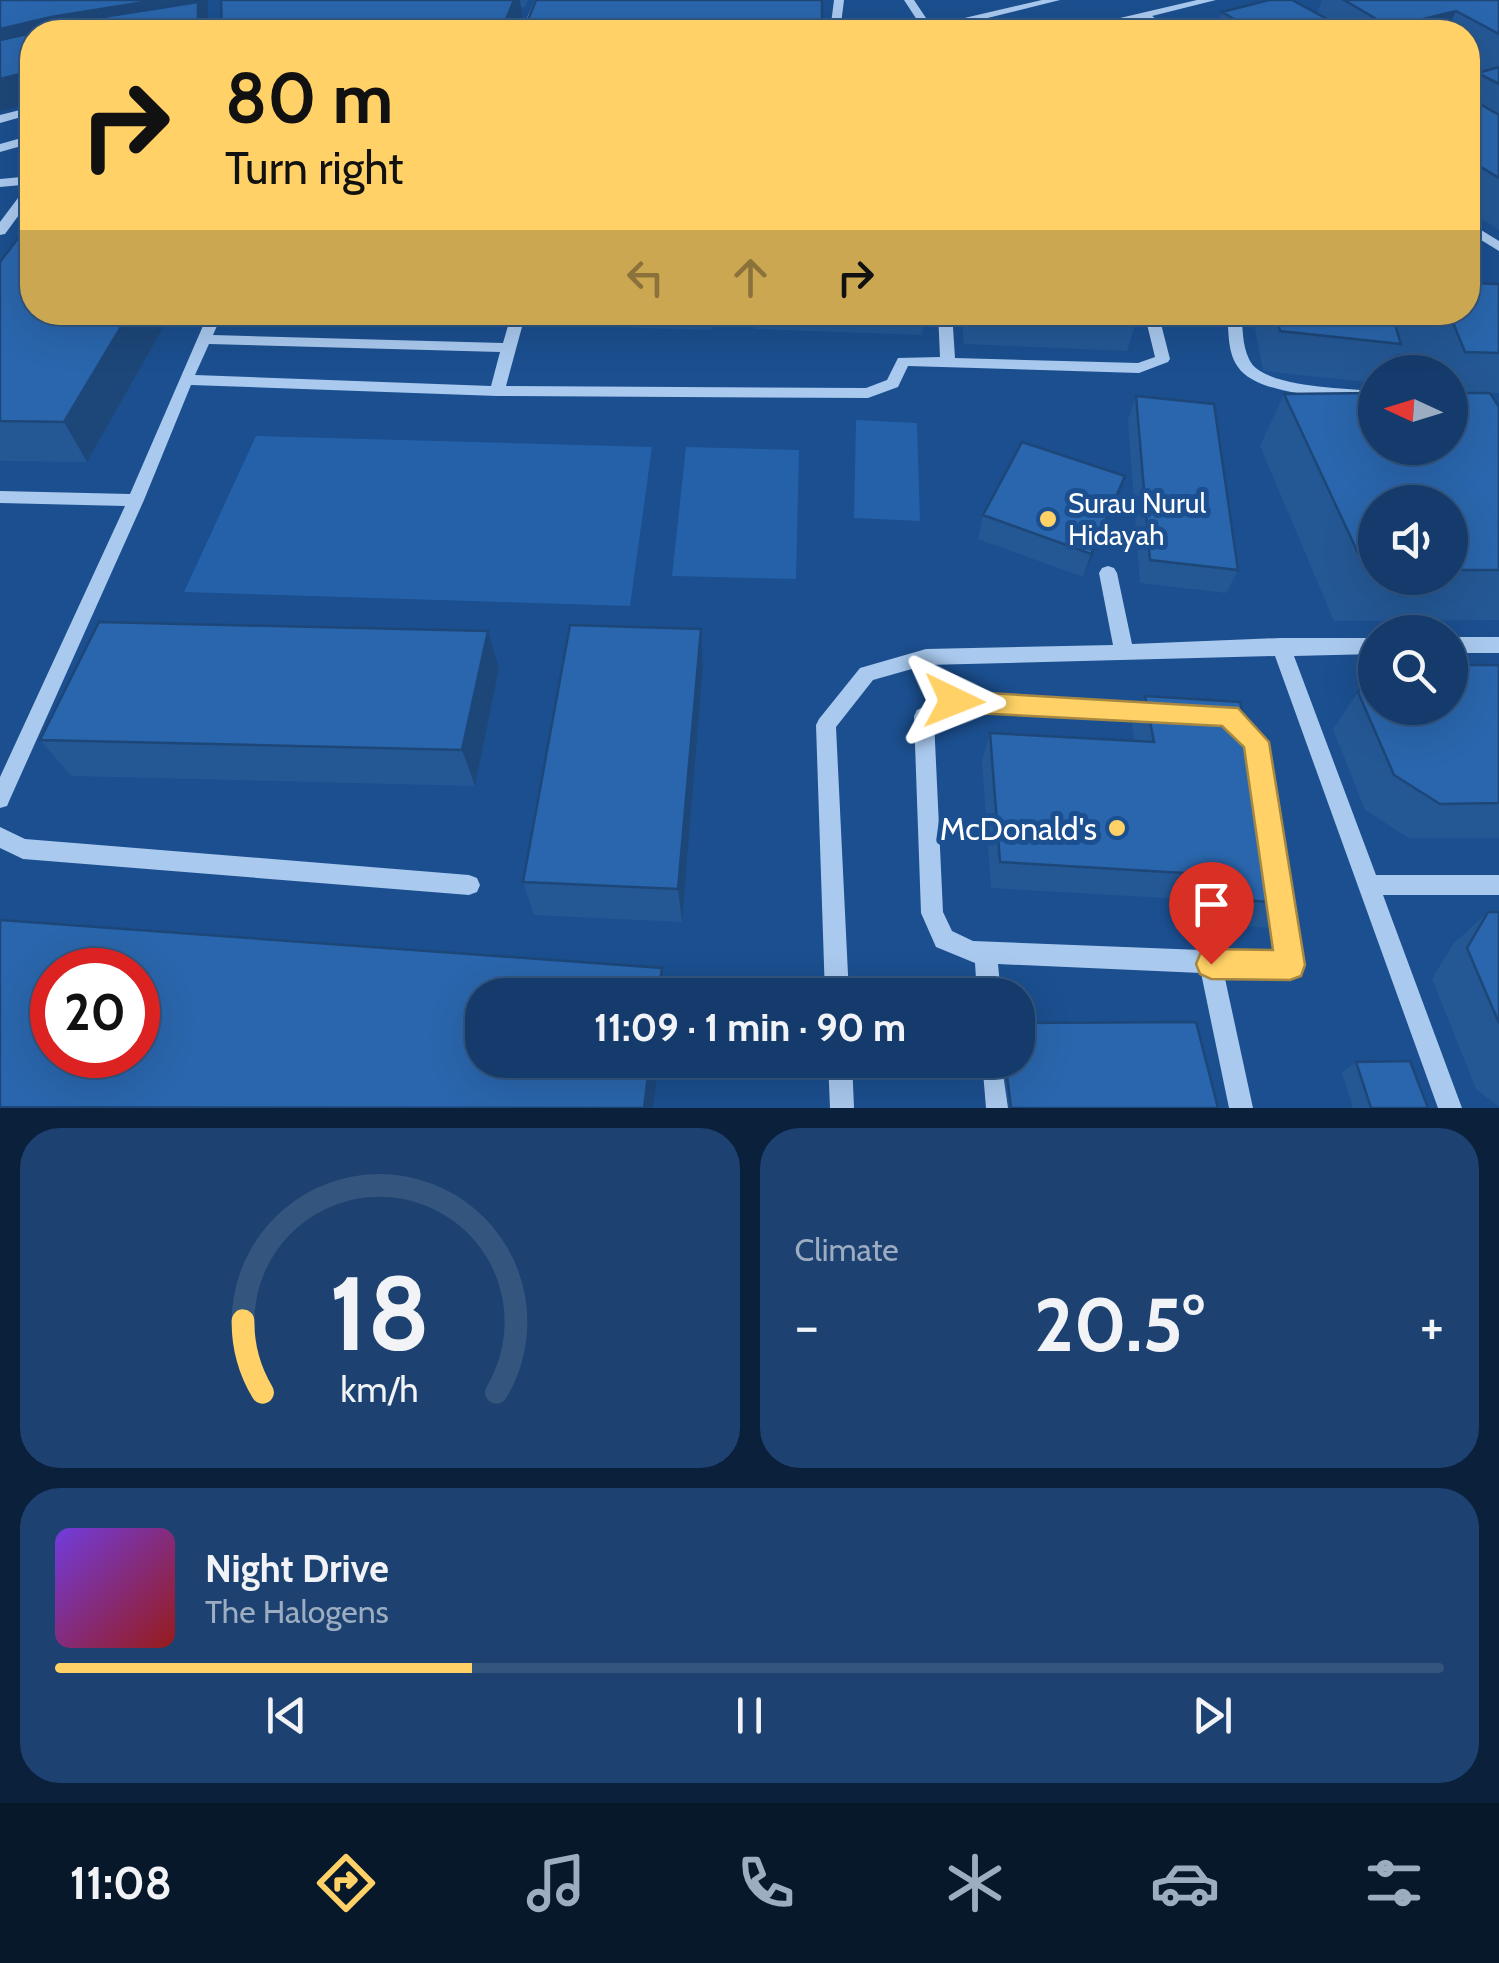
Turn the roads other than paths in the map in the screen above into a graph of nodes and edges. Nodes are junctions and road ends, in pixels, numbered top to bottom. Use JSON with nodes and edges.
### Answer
{"nodes":[{"id":1,"x":1055,"y":0,"type":"edge"},
{"id":2,"x":1211,"y":0,"type":"edge"},
{"id":3,"x":1143,"y":16,"type":"junction"},
{"id":4,"x":1264,"y":19,"type":"edge"},
{"id":5,"x":969,"y":20,"type":"edge"},
{"id":6,"x":1124,"y":20,"type":"edge"},
{"id":7,"x":1150,"y":20,"type":"edge"},
{"id":8,"x":1260,"y":20,"type":"edge"},
{"id":9,"x":20,"y":205,"type":"edge"},
{"id":10,"x":0,"y":231,"type":"edge"},
{"id":11,"x":210,"y":325,"type":"edge"},
{"id":12,"x":516,"y":325,"type":"edge"},
{"id":13,"x":946,"y":325,"type":"edge"},
{"id":14,"x":1154,"y":325,"type":"edge"},
{"id":15,"x":1236,"y":325,"type":"edge"},
{"id":16,"x":204,"y":339,"type":"junction"},
{"id":17,"x":509,"y":348,"type":"junction"},
{"id":18,"x":948,"y":364,"type":"junction"},
{"id":19,"x":185,"y":380,"type":"junction"},
{"id":20,"x":497,"y":390,"type":"junction"},
{"id":21,"x":1358,"y":394,"type":"edge"},
{"id":22,"x":0,"y":498,"type":"edge"},
{"id":23,"x":136,"y":500,"type":"junction"},
{"id":24,"x":1108,"y":573,"type":"dead end"},
{"id":25,"x":1468,"y":645,"type":"edge"},
{"id":26,"x":1499,"y":645,"type":"edge"},
{"id":27,"x":1281,"y":646,"type":"junction"},
{"id":28,"x":1358,"y":646,"type":"edge"},
{"id":29,"x":1124,"y":651,"type":"junction"},
{"id":30,"x":0,"y":798,"type":"edge"},
{"id":31,"x":0,"y":837,"type":"edge"},
{"id":32,"x":468,"y":885,"type":"dead end"},
{"id":33,"x":1368,"y":885,"type":"junction"},
{"id":34,"x":1499,"y":885,"type":"edge"},
{"id":35,"x":986,"y":952,"type":"junction"},
{"id":36,"x":1211,"y":964,"type":"junction"},
{"id":37,"x":836,"y":978,"type":"edge"},
{"id":38,"x":988,"y":978,"type":"edge"},
{"id":39,"x":841,"y":1078,"type":"edge"},
{"id":40,"x":996,"y":1078,"type":"edge"},
{"id":41,"x":842,"y":1108,"type":"edge"},
{"id":42,"x":998,"y":1108,"type":"edge"},
{"id":43,"x":1241,"y":1108,"type":"edge"},
{"id":44,"x":1450,"y":1108,"type":"edge"}],
"edges":[{"from":1,"to":5,"type":"street"},
{"from":2,"to":3,"type":"street"},
{"from":3,"to":6,"type":"street"},
{"from":3,"to":7,"type":"street"},
{"from":4,"to":8,"type":"street"},
{"from":9,"to":10,"type":"street"},
{"from":11,"to":16,"type":"street"},
{"from":12,"to":17,"type":"street"},
{"from":13,"to":18,"type":"street"},
{"from":14,"to":18,"type":"street"},
{"from":15,"to":21,"type":"street"},
{"from":16,"to":17,"type":"street"},
{"from":16,"to":19,"type":"street"},
{"from":17,"to":20,"type":"street"},
{"from":18,"to":20,"type":"street"},
{"from":19,"to":20,"type":"street"},
{"from":19,"to":23,"type":"street"},
{"from":22,"to":23,"type":"street"},
{"from":23,"to":30,"type":"street"},
{"from":24,"to":29,"type":"street"},
{"from":25,"to":26,"type":"street"},
{"from":27,"to":28,"type":"street"},
{"from":27,"to":29,"type":"street"},
{"from":27,"to":33,"type":"street"},
{"from":29,"to":37,"type":"street"},
{"from":31,"to":32,"type":"street"},
{"from":33,"to":34,"type":"street"},
{"from":33,"to":44,"type":"street"},
{"from":35,"to":36,"type":"street"},
{"from":35,"to":36,"type":"street"},
{"from":35,"to":38,"type":"street"},
{"from":36,"to":43,"type":"street"},
{"from":39,"to":41,"type":"street"},
{"from":40,"to":42,"type":"street"}]}
